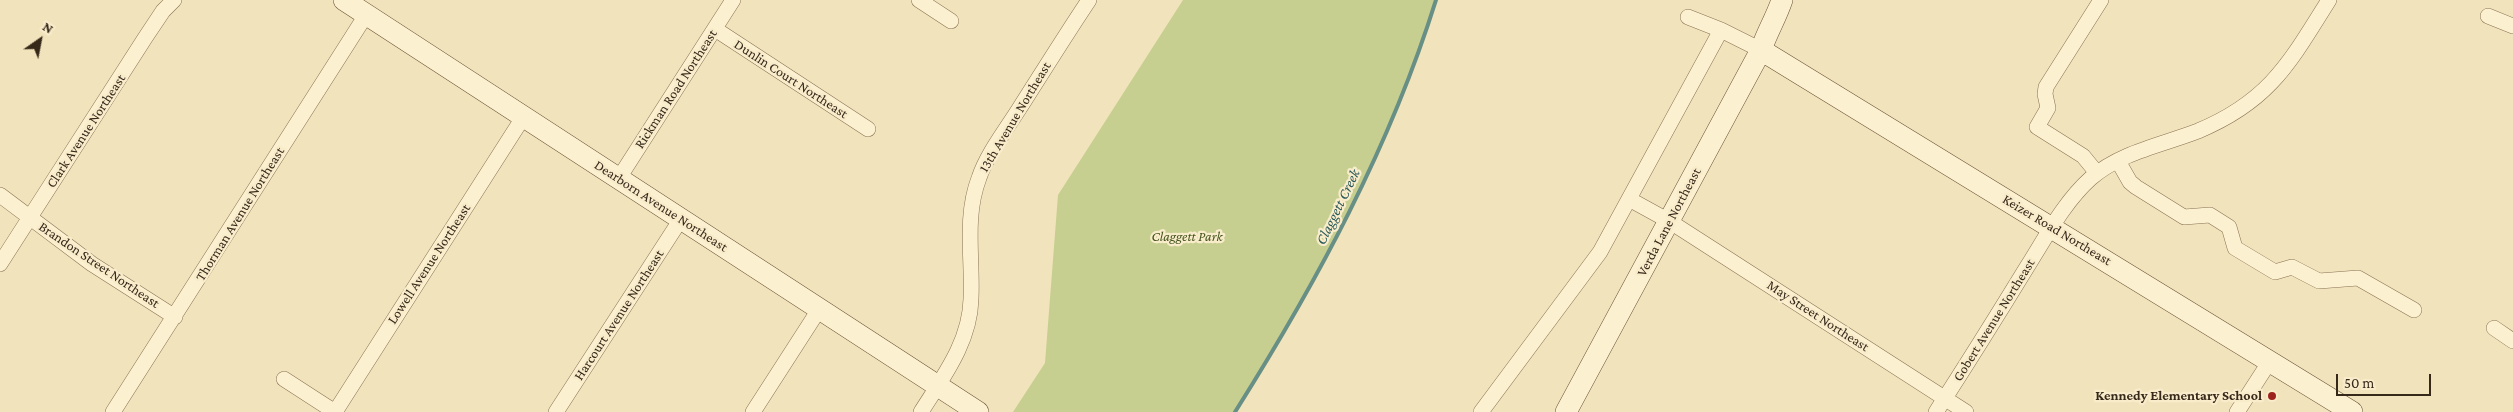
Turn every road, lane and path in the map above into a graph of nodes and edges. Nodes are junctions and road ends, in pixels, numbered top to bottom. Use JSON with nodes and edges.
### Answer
{"nodes":[{"id":1,"x":174,"y":0,"type":"edge"},
{"id":2,"x":344,"y":0,"type":"edge"},
{"id":3,"x":733,"y":0,"type":"edge"},
{"id":4,"x":919,"y":0,"type":"edge"},
{"id":5,"x":1089,"y":0,"type":"edge"},
{"id":6,"x":1767,"y":0,"type":"edge"},
{"id":7,"x":1782,"y":0,"type":"edge"},
{"id":8,"x":2101,"y":0,"type":"edge"},
{"id":9,"x":2329,"y":0,"type":"edge"},
{"id":10,"x":366,"y":15,"type":"junction"},
{"id":11,"x":2488,"y":16,"type":"dead end"},
{"id":12,"x":1688,"y":17,"type":"dead end"},
{"id":13,"x":951,"y":21,"type":"dead end"},
{"id":14,"x":2513,"y":26,"type":"edge"},
{"id":15,"x":714,"y":29,"type":"junction"},
{"id":16,"x":1721,"y":30,"type":"junction"},
{"id":17,"x":1764,"y":40,"type":"junction"},
{"id":18,"x":524,"y":116,"type":"junction"},
{"id":19,"x":868,"y":129,"type":"dead end"},
{"id":20,"x":2118,"y":161,"type":"junction"},
{"id":21,"x":2097,"y":173,"type":"junction"},
{"id":22,"x":619,"y":178,"type":"junction"},
{"id":23,"x":0,"y":196,"type":"edge"},
{"id":24,"x":1630,"y":199,"type":"junction"},
{"id":25,"x":30,"y":218,"type":"junction"},
{"id":26,"x":681,"y":219,"type":"junction"},
{"id":27,"x":1669,"y":221,"type":"junction"},
{"id":28,"x":2052,"y":227,"type":"junction"},
{"id":29,"x":0,"y":264,"type":"edge"},
{"id":30,"x":820,"y":308,"type":"junction"},
{"id":31,"x":2414,"y":310,"type":"dead end"},
{"id":32,"x":175,"y":317,"type":"junction"},
{"id":33,"x":2494,"y":328,"type":"dead end"},
{"id":34,"x":2513,"y":341,"type":"edge"},
{"id":35,"x":2270,"y":361,"type":"junction"},
{"id":36,"x":284,"y":379,"type":"dead end"},
{"id":37,"x":938,"y":386,"type":"junction"},
{"id":38,"x":1945,"y":398,"type":"junction"},
{"id":39,"x":113,"y":412,"type":"edge"},
{"id":40,"x":335,"y":412,"type":"edge"},
{"id":41,"x":556,"y":412,"type":"edge"},
{"id":42,"x":753,"y":412,"type":"edge"},
{"id":43,"x":920,"y":412,"type":"edge"},
{"id":44,"x":978,"y":412,"type":"edge"},
{"id":45,"x":1481,"y":412,"type":"edge"},
{"id":46,"x":1566,"y":412,"type":"edge"},
{"id":47,"x":1936,"y":412,"type":"edge"},
{"id":48,"x":1966,"y":412,"type":"edge"},
{"id":49,"x":2236,"y":412,"type":"edge"},
{"id":50,"x":2352,"y":412,"type":"edge"}],
"edges":[{"from":1,"to":25,"type":"street","name":"Clark Avenue Northeast"},
{"from":2,"to":10,"type":"street","name":"Dearborn Avenue Northeast"},
{"from":3,"to":15,"type":"street","name":"Rickman Road Northeast"},
{"from":4,"to":13,"type":"street"},
{"from":5,"to":37,"type":"street","name":"13th Avenue Northeast"},
{"from":6,"to":17,"type":"street","name":"Verda Lane Northeast"},
{"from":7,"to":17,"type":"street","name":"Verda Lane Northeast"},
{"from":8,"to":21,"type":"street"},
{"from":9,"to":20,"type":"street","name":"Gobert Avenue Northeast"},
{"from":10,"to":18,"type":"street","name":"Dearborn Avenue Northeast"},
{"from":10,"to":32,"type":"street","name":"Thorman Avenue Northeast"},
{"from":11,"to":14,"type":"street"},
{"from":12,"to":16,"type":"street"},
{"from":15,"to":19,"type":"street","name":"Dunlin Court Northeast"},
{"from":15,"to":22,"type":"street","name":"Rickman Road Northeast"},
{"from":16,"to":17,"type":"street"},
{"from":16,"to":24,"type":"street"},
{"from":17,"to":27,"type":"street","name":"Verda Lane Northeast"},
{"from":17,"to":28,"type":"street","name":"Keizer Road Northeast"},
{"from":18,"to":22,"type":"street","name":"Dearborn Avenue Northeast"},
{"from":18,"to":40,"type":"street","name":"Lowell Avenue Northeast"},
{"from":20,"to":21,"type":"street","name":"Gobert Avenue Northeast"},
{"from":20,"to":31,"type":"street"},
{"from":21,"to":28,"type":"street","name":"Gobert Avenue Northeast"},
{"from":22,"to":26,"type":"street","name":"Dearborn Avenue Northeast"},
{"from":23,"to":25,"type":"street","name":"Brandon Street Northeast"},
{"from":24,"to":27,"type":"street","name":"May Street Northeast"},
{"from":24,"to":45,"type":"street"},
{"from":25,"to":29,"type":"street","name":"Clark Avenue Northeast"},
{"from":25,"to":32,"type":"street","name":"Brandon Street Northeast"},
{"from":26,"to":30,"type":"street","name":"Dearborn Avenue Northeast"},
{"from":26,"to":41,"type":"street","name":"Harcourt Avenue Northeast"},
{"from":27,"to":38,"type":"street","name":"May Street Northeast"},
{"from":27,"to":46,"type":"street","name":"Verda Lane Northeast"},
{"from":28,"to":35,"type":"street","name":"Keizer Road Northeast"},
{"from":28,"to":38,"type":"street","name":"Gobert Avenue Northeast"},
{"from":30,"to":37,"type":"street","name":"Dearborn Avenue Northeast"},
{"from":30,"to":42,"type":"street"},
{"from":32,"to":39,"type":"street","name":"Thorman Avenue Northeast"},
{"from":33,"to":34,"type":"street"},
{"from":35,"to":49,"type":"street"},
{"from":35,"to":50,"type":"street","name":"Keizer Road Northeast"},
{"from":36,"to":40,"type":"street"},
{"from":37,"to":43,"type":"street","name":"13th Avenue Northeast"},
{"from":37,"to":44,"type":"street","name":"Dearborn Avenue Northeast"},
{"from":38,"to":47,"type":"street","name":"Gobert Avenue Northeast"},
{"from":38,"to":48,"type":"street","name":"May Street Northeast"}]}
